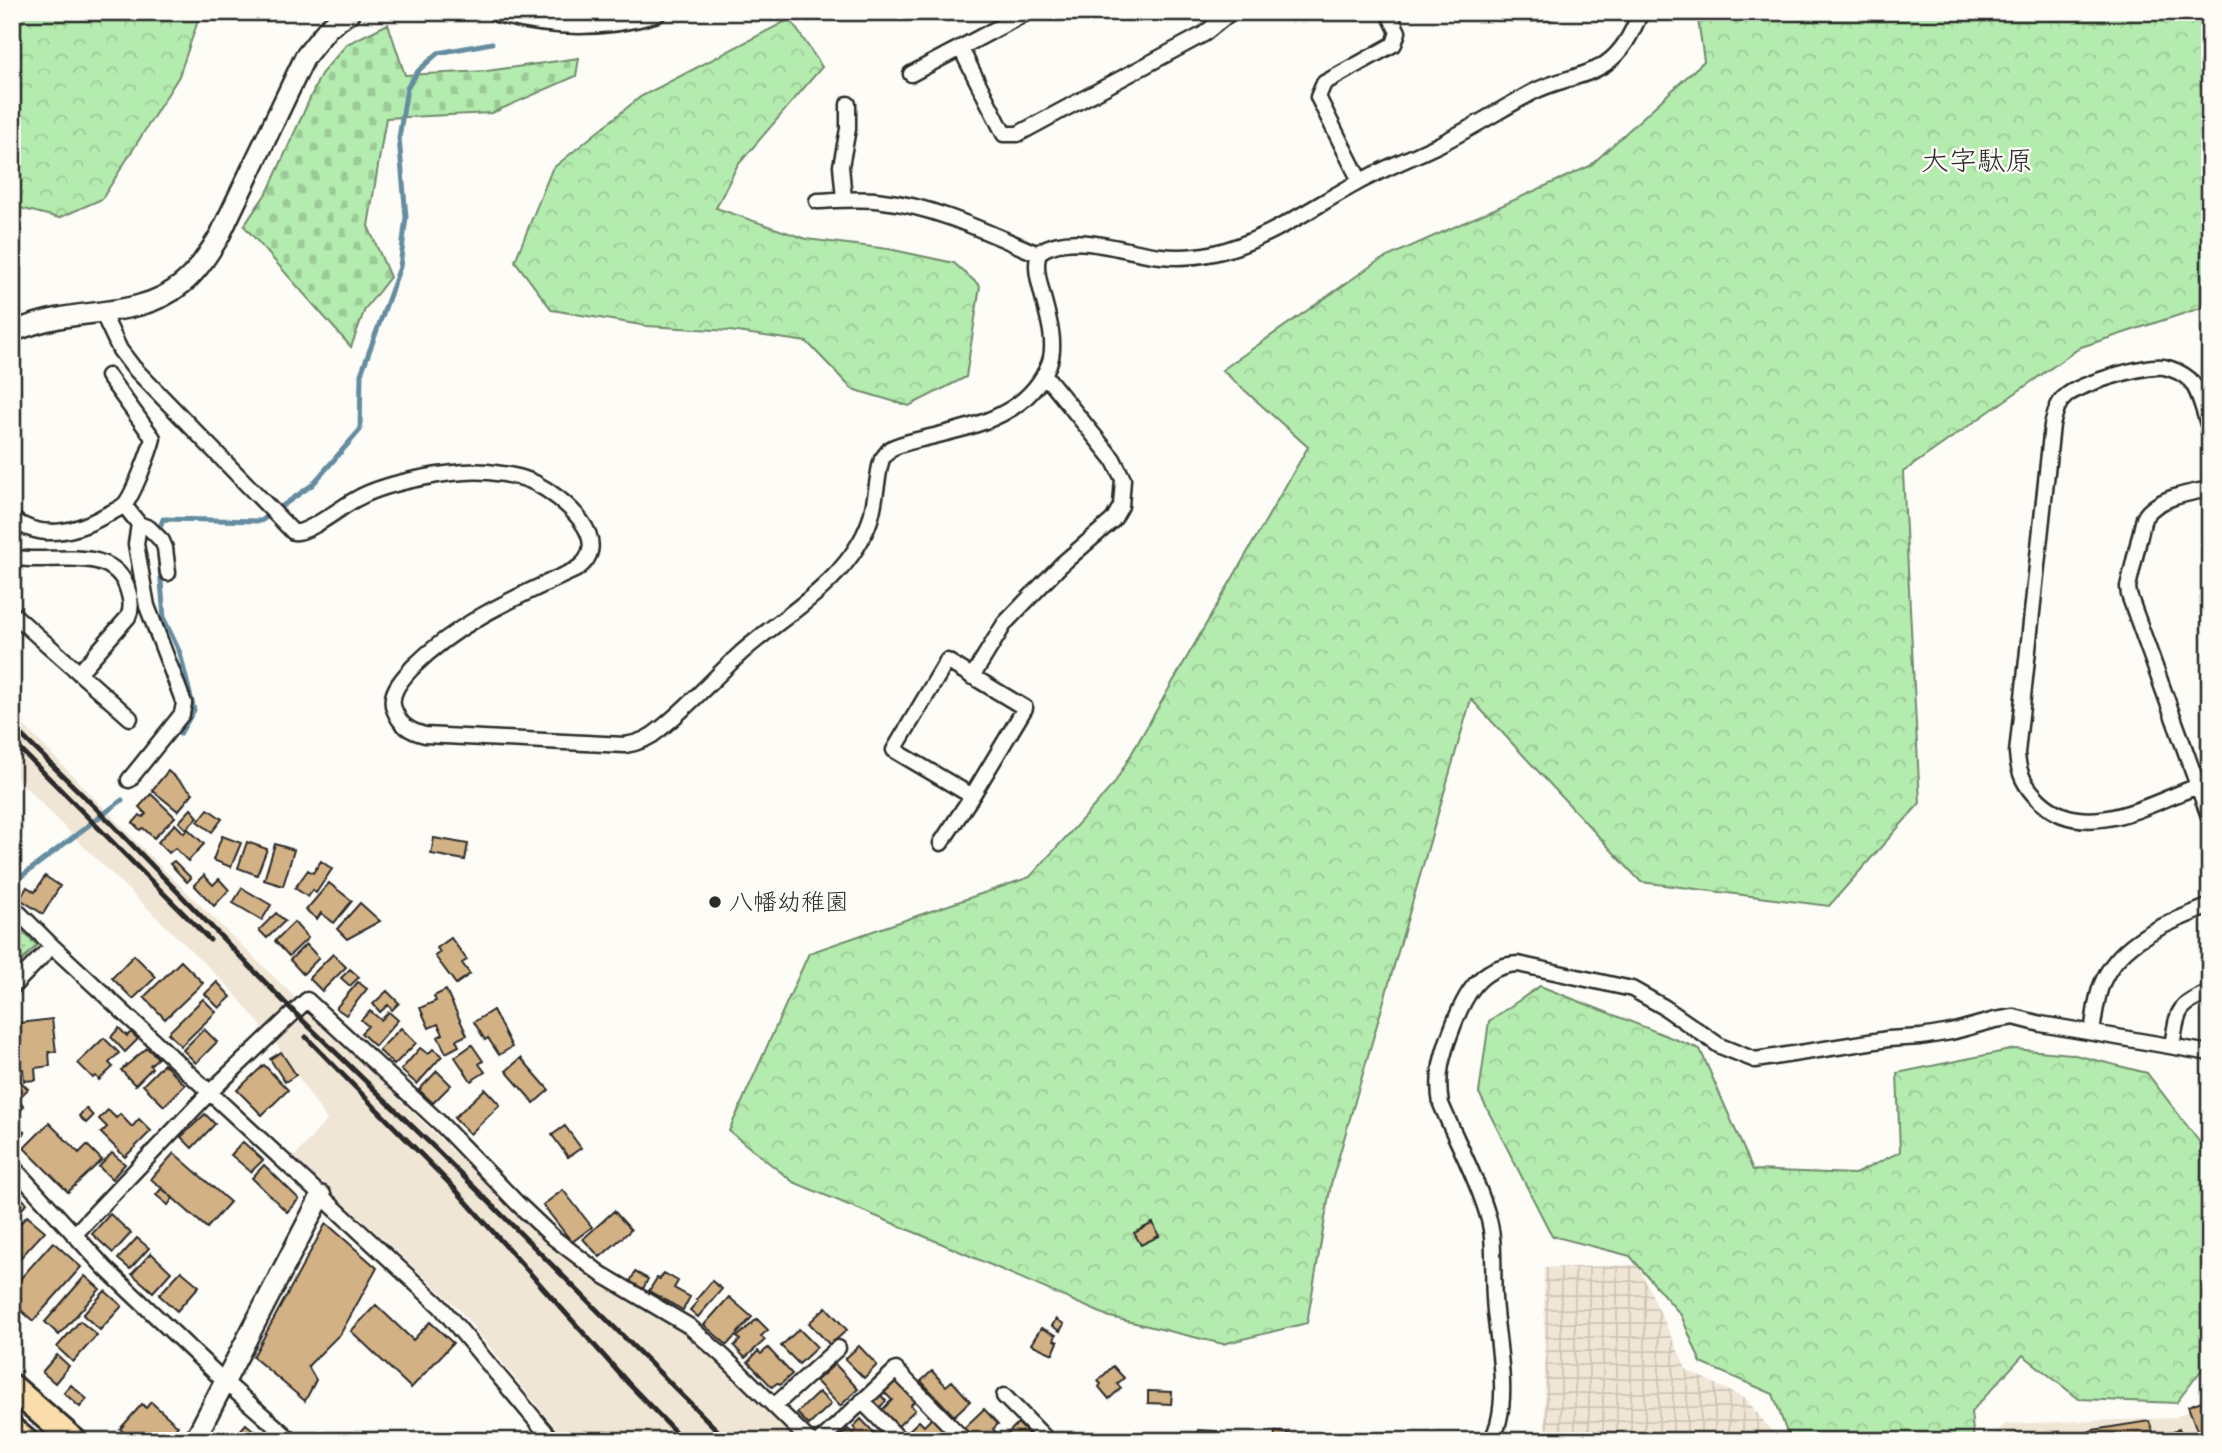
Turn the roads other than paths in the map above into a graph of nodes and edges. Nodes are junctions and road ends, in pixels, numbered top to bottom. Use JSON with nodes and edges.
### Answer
{"nodes":[{"id":1,"x":350,"y":12,"type":"edge"},
{"id":2,"x":498,"y":12,"type":"edge"},
{"id":3,"x":656,"y":12,"type":"edge"},
{"id":4,"x":1028,"y":12,"type":"edge"},
{"id":5,"x":1231,"y":12,"type":"edge"},
{"id":6,"x":1388,"y":12,"type":"edge"},
{"id":7,"x":1641,"y":12,"type":"edge"},
{"id":8,"x":961,"y":49,"type":"junction"},
{"id":9,"x":911,"y":74,"type":"dead end"},
{"id":10,"x":848,"y":104,"type":"dead end"},
{"id":11,"x":1360,"y":181,"type":"junction"},
{"id":12,"x":845,"y":199,"type":"junction"},
{"id":13,"x":817,"y":201,"type":"dead end"},
{"id":14,"x":1038,"y":254,"type":"junction"},
{"id":15,"x":102,"y":313,"type":"junction"},
{"id":16,"x":12,"y":332,"type":"edge"},
{"id":17,"x":1044,"y":374,"type":"junction"},
{"id":18,"x":108,"y":376,"type":"dead end"},
{"id":19,"x":2210,"y":429,"type":"edge"},
{"id":20,"x":2210,"y":489,"type":"edge"},
{"id":21,"x":124,"y":505,"type":"junction"},
{"id":22,"x":12,"y":519,"type":"edge"},
{"id":23,"x":144,"y":526,"type":"junction"},
{"id":24,"x":12,"y":557,"type":"edge"},
{"id":25,"x":168,"y":573,"type":"dead end"},
{"id":26,"x":13,"y":614,"type":"edge"},
{"id":27,"x":79,"y":673,"type":"junction"},
{"id":28,"x":972,"y":677,"type":"junction"},
{"id":29,"x":130,"y":718,"type":"dead end"},
{"id":30,"x":129,"y":780,"type":"dead end"},
{"id":31,"x":2198,"y":786,"type":"junction"},
{"id":32,"x":972,"y":796,"type":"junction"},
{"id":33,"x":2210,"y":819,"type":"edge"},
{"id":34,"x":941,"y":843,"type":"dead end"},
{"id":35,"x":12,"y":906,"type":"edge"},
{"id":36,"x":2210,"y":906,"type":"edge"},
{"id":37,"x":52,"y":946,"type":"junction"},
{"id":38,"x":12,"y":987,"type":"edge"},
{"id":39,"x":2210,"y":992,"type":"edge"},
{"id":40,"x":2092,"y":1032,"type":"junction"},
{"id":41,"x":2172,"y":1046,"type":"junction"},
{"id":42,"x":2210,"y":1053,"type":"edge"},
{"id":43,"x":210,"y":1092,"type":"junction"},
{"id":44,"x":12,"y":1166,"type":"edge"},
{"id":45,"x":321,"y":1196,"type":"junction"},
{"id":46,"x":74,"y":1235,"type":"junction"},
{"id":47,"x":838,"y":1348,"type":"dead end"},
{"id":48,"x":225,"y":1382,"type":"junction"},
{"id":49,"x":12,"y":1387,"type":"edge"},
{"id":50,"x":1004,"y":1396,"type":"dead end"},
{"id":51,"x":862,"y":1401,"type":"junction"},
{"id":52,"x":774,"y":1406,"type":"junction"},
{"id":53,"x":12,"y":1430,"type":"edge"},
{"id":54,"x":24,"y":1441,"type":"edge"},
{"id":55,"x":74,"y":1441,"type":"edge"},
{"id":56,"x":194,"y":1441,"type":"edge"},
{"id":57,"x":292,"y":1441,"type":"edge"},
{"id":58,"x":553,"y":1441,"type":"edge"},
{"id":59,"x":810,"y":1441,"type":"edge"},
{"id":60,"x":820,"y":1441,"type":"edge"},
{"id":61,"x":901,"y":1441,"type":"edge"},
{"id":62,"x":965,"y":1441,"type":"edge"},
{"id":63,"x":1048,"y":1441,"type":"edge"},
{"id":64,"x":1491,"y":1441,"type":"edge"}],
"edges":[{"from":1,"to":15,"type":"street"},
{"from":2,"to":3,"type":"street"},
{"from":4,"to":8,"type":"street"},
{"from":5,"to":8,"type":"street"},
{"from":6,"to":11,"type":"street"},
{"from":7,"to":11,"type":"street"},
{"from":8,"to":9,"type":"street"},
{"from":10,"to":12,"type":"street"},
{"from":11,"to":14,"type":"street"},
{"from":12,"to":13,"type":"street"},
{"from":12,"to":14,"type":"street"},
{"from":14,"to":17,"type":"street"},
{"from":15,"to":16,"type":"street"},
{"from":15,"to":17,"type":"street"},
{"from":17,"to":28,"type":"street"},
{"from":18,"to":21,"type":"street"},
{"from":19,"to":31,"type":"street"},
{"from":20,"to":31,"type":"street"},
{"from":21,"to":22,"type":"street"},
{"from":21,"to":23,"type":"street"},
{"from":23,"to":25,"type":"street"},
{"from":23,"to":30,"type":"street"},
{"from":24,"to":27,"type":"street"},
{"from":26,"to":27,"type":"street"},
{"from":27,"to":29,"type":"street"},
{"from":28,"to":32,"type":"street"},
{"from":28,"to":32,"type":"street"},
{"from":31,"to":33,"type":"street"},
{"from":32,"to":34,"type":"street"},
{"from":35,"to":37,"type":"street"},
{"from":36,"to":40,"type":"street"},
{"from":37,"to":38,"type":"street"},
{"from":37,"to":43,"type":"street"},
{"from":39,"to":41,"type":"street"},
{"from":40,"to":41,"type":"street"},
{"from":40,"to":64,"type":"street"},
{"from":41,"to":42,"type":"street"},
{"from":43,"to":45,"type":"street"},
{"from":43,"to":46,"type":"street"},
{"from":43,"to":52,"type":"street"},
{"from":44,"to":46,"type":"street"},
{"from":45,"to":48,"type":"street"},
{"from":45,"to":58,"type":"street"},
{"from":46,"to":48,"type":"street"},
{"from":47,"to":52,"type":"street"},
{"from":48,"to":56,"type":"street"},
{"from":48,"to":57,"type":"street"},
{"from":49,"to":55,"type":"highway"},
{"from":50,"to":63,"type":"street"},
{"from":51,"to":60,"type":"street"},
{"from":51,"to":61,"type":"street"},
{"from":51,"to":62,"type":"street"},
{"from":52,"to":59,"type":"street"},
{"from":53,"to":54,"type":"highway"}]}
